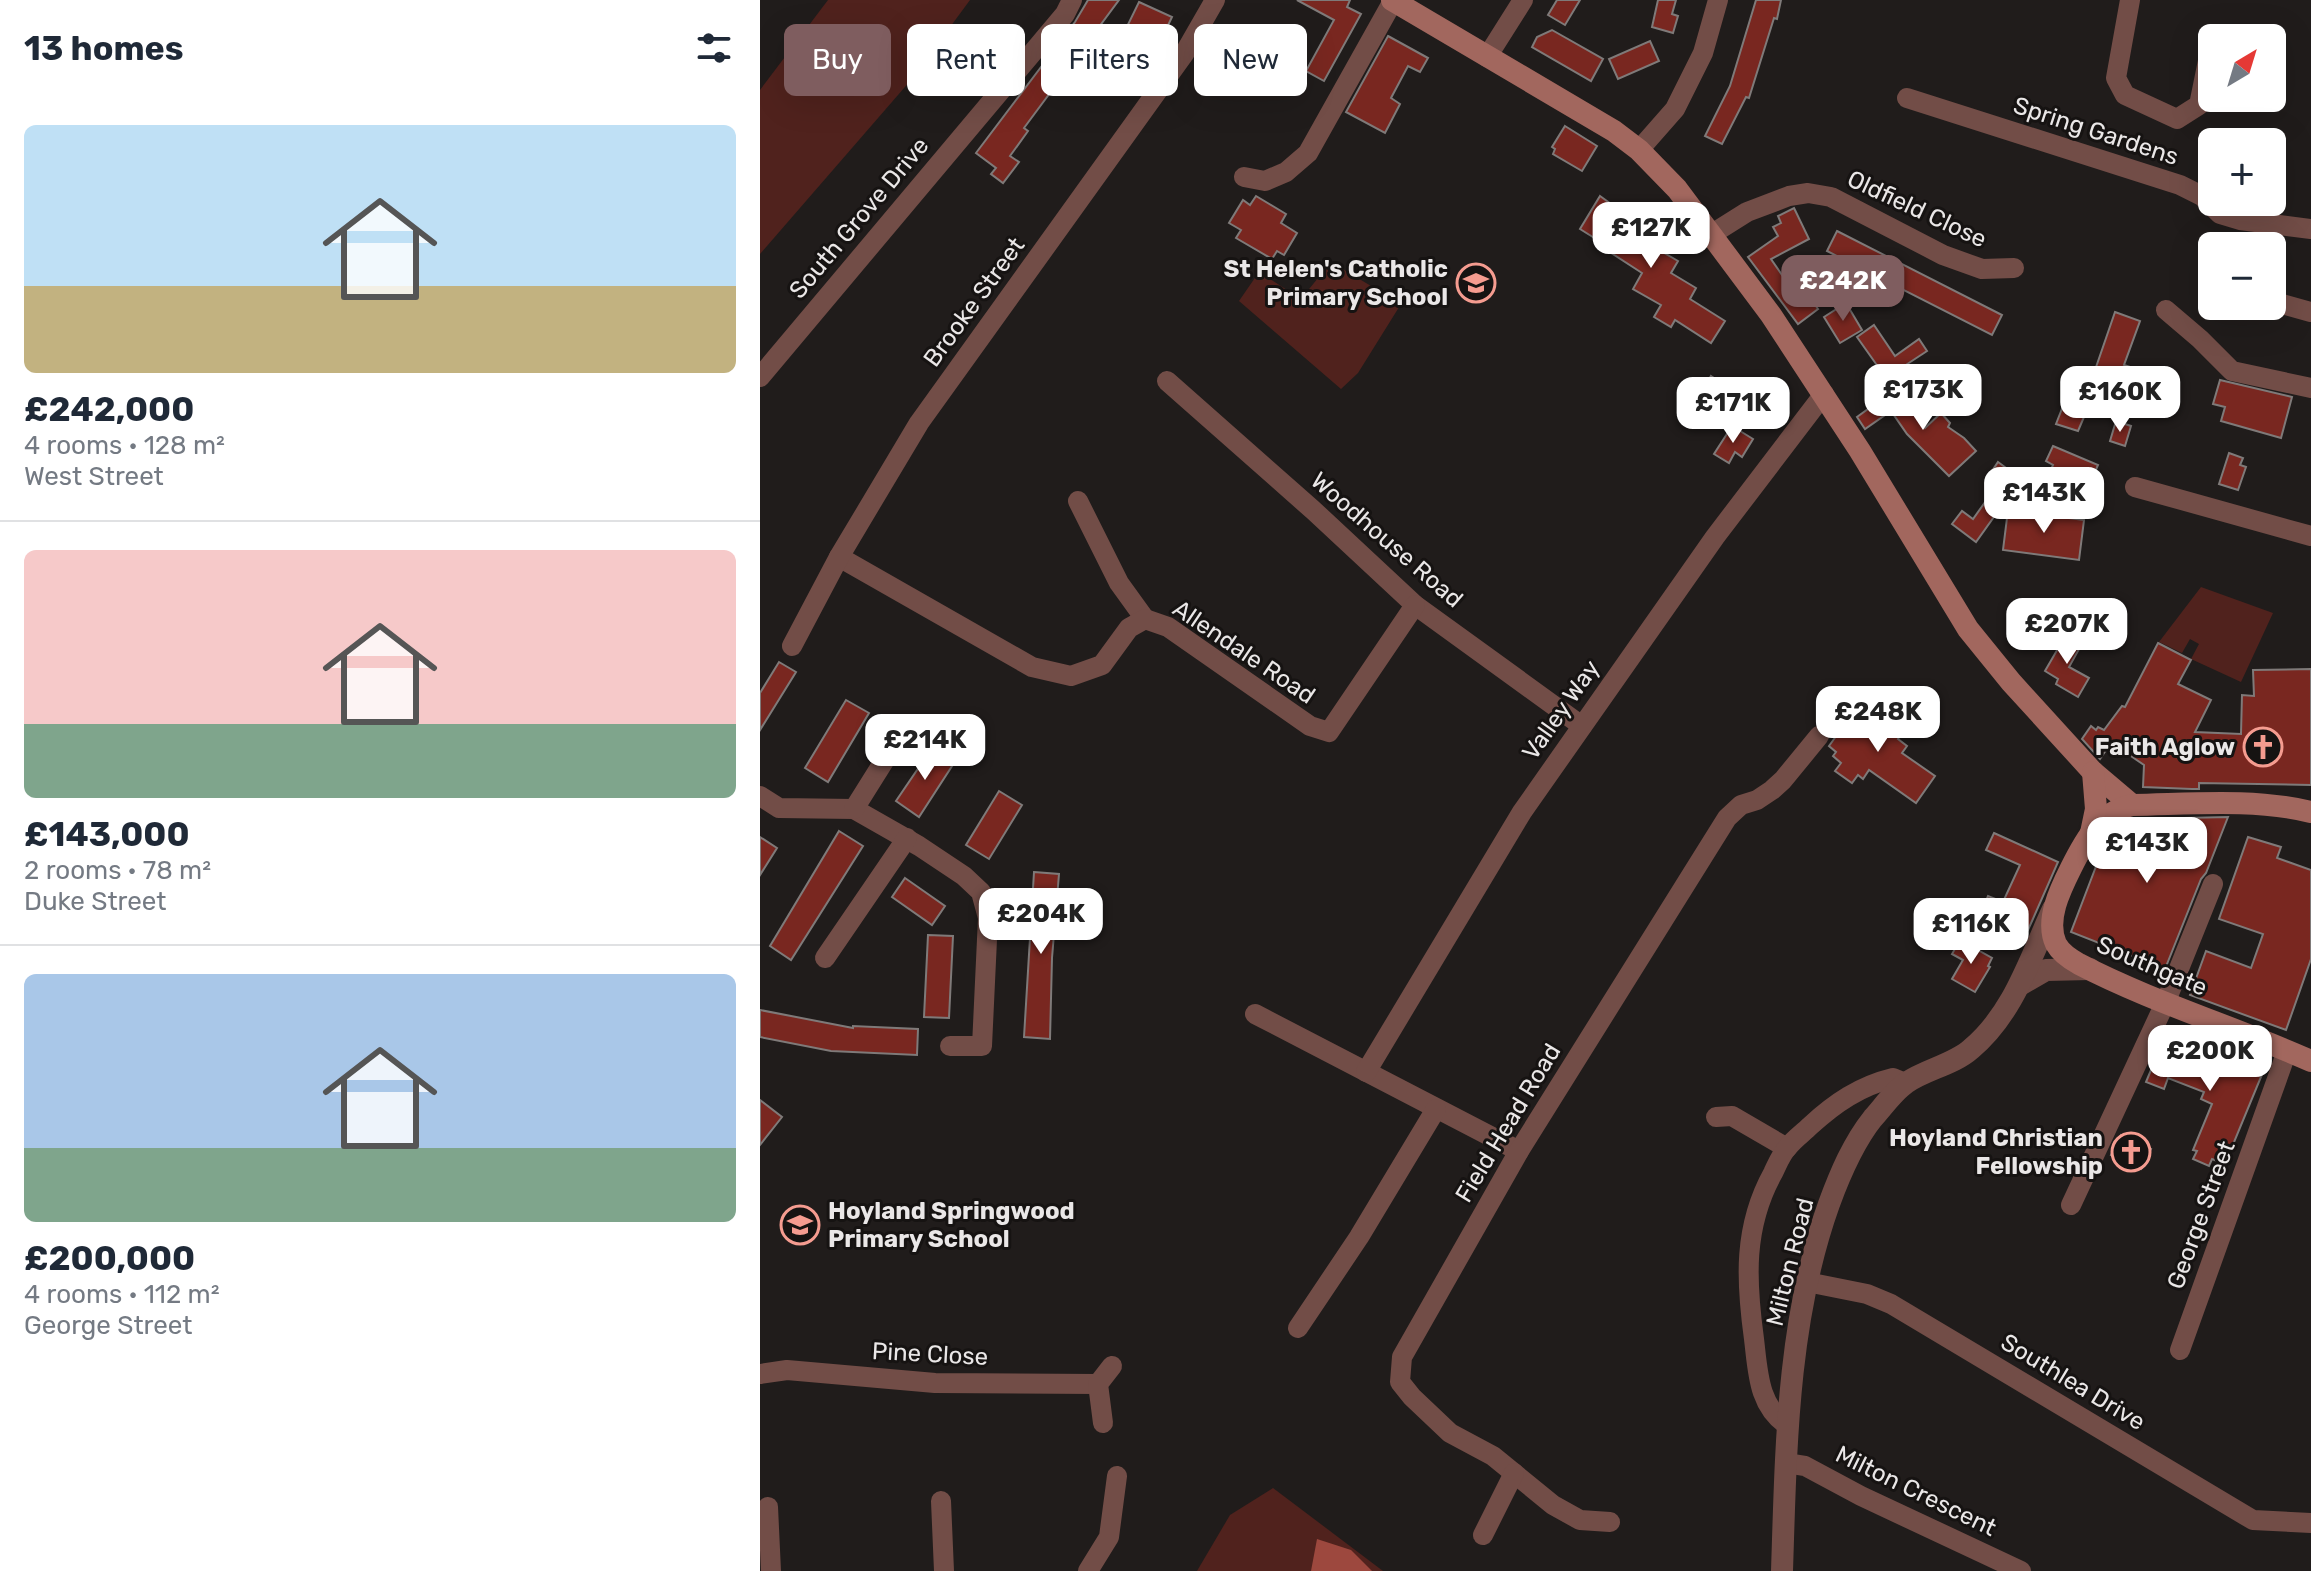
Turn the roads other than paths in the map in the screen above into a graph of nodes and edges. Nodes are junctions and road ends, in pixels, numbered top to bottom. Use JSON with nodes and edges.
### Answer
{"nodes":[{"id":1,"x":1072,"y":0,"type":"edge"},
{"id":2,"x":1215,"y":0,"type":"edge"},
{"id":3,"x":1392,"y":0,"type":"edge"},
{"id":4,"x":1523,"y":0,"type":"edge"},
{"id":5,"x":1718,"y":0,"type":"edge"},
{"id":6,"x":2130,"y":0,"type":"edge"},
{"id":7,"x":1487,"y":57,"type":"junction"},
{"id":8,"x":1907,"y":98,"type":"dead end"},
{"id":9,"x":2198,"y":106,"type":"edge"},
{"id":10,"x":1639,"y":150,"type":"junction"},
{"id":11,"x":1244,"y":177,"type":"dead end"},
{"id":12,"x":2311,"y":229,"type":"edge"},
{"id":13,"x":1712,"y":234,"type":"junction"},
{"id":14,"x":2014,"y":268,"type":"dead end"},
{"id":15,"x":2286,"y":305,"type":"edge"},
{"id":16,"x":2166,"y":310,"type":"dead end"},
{"id":17,"x":2311,"y":312,"type":"edge"},
{"id":18,"x":760,"y":377,"type":"edge"},
{"id":19,"x":1167,"y":381,"type":"dead end"},
{"id":20,"x":2311,"y":388,"type":"edge"},
{"id":21,"x":1824,"y":394,"type":"junction"},
{"id":22,"x":2135,"y":487,"type":"dead end"},
{"id":23,"x":1078,"y":501,"type":"dead end"},
{"id":24,"x":2311,"y":536,"type":"edge"},
{"id":25,"x":839,"y":557,"type":"junction"},
{"id":26,"x":1415,"y":605,"type":"junction"},
{"id":27,"x":1145,"y":619,"type":"junction"},
{"id":28,"x":792,"y":646,"type":"dead end"},
{"id":29,"x":1582,"y":726,"type":"junction"},
{"id":30,"x":901,"y":734,"type":"dead end"},
{"id":31,"x":1819,"y":736,"type":"dead end"},
{"id":32,"x":2093,"y":772,"type":"junction"},
{"id":33,"x":760,"y":796,"type":"edge"},
{"id":34,"x":2311,"y":802,"type":"edge"},
{"id":35,"x":2132,"y":805,"type":"junction"},
{"id":36,"x":2288,"y":806,"type":"junction"},
{"id":37,"x":854,"y":809,"type":"junction"},
{"id":38,"x":2311,"y":812,"type":"edge"},
{"id":39,"x":2090,"y":834,"type":"junction"},
{"id":40,"x":907,"y":838,"type":"junction"},
{"id":41,"x":2213,"y":884,"type":"dead end"},
{"id":42,"x":2054,"y":907,"type":"junction"},
{"id":43,"x":825,"y":958,"type":"dead end"},
{"id":44,"x":2090,"y":969,"type":"junction"},
{"id":45,"x":2020,"y":985,"type":"junction"},
{"id":46,"x":2166,"y":1001,"type":"junction"},
{"id":47,"x":1255,"y":1014,"type":"dead end"},
{"id":48,"x":950,"y":1046,"type":"dead end"},
{"id":49,"x":2287,"y":1051,"type":"junction"},
{"id":50,"x":2311,"y":1061,"type":"edge"},
{"id":51,"x":1366,"y":1072,"type":"junction"},
{"id":52,"x":1905,"y":1083,"type":"junction"},
{"id":53,"x":1436,"y":1109,"type":"junction"},
{"id":54,"x":1716,"y":1117,"type":"dead end"},
{"id":55,"x":1787,"y":1148,"type":"junction"},
{"id":56,"x":1519,"y":1151,"type":"junction"},
{"id":57,"x":2071,"y":1205,"type":"dead end"},
{"id":58,"x":1807,"y":1282,"type":"junction"},
{"id":59,"x":1298,"y":1328,"type":"dead end"},
{"id":60,"x":2180,"y":1350,"type":"dead end"},
{"id":61,"x":1112,"y":1366,"type":"dead end"},
{"id":62,"x":760,"y":1374,"type":"edge"},
{"id":63,"x":1098,"y":1384,"type":"junction"},
{"id":64,"x":1103,"y":1423,"type":"dead end"},
{"id":65,"x":1788,"y":1426,"type":"junction"},
{"id":66,"x":1786,"y":1463,"type":"junction"},
{"id":67,"x":1514,"y":1473,"type":"junction"},
{"id":68,"x":1117,"y":1476,"type":"dead end"},
{"id":69,"x":941,"y":1501,"type":"dead end"},
{"id":70,"x":768,"y":1507,"type":"dead end"},
{"id":71,"x":1610,"y":1522,"type":"dead end"},
{"id":72,"x":2311,"y":1523,"type":"edge"},
{"id":73,"x":1483,"y":1535,"type":"dead end"},
{"id":74,"x":771,"y":1571,"type":"edge"},
{"id":75,"x":944,"y":1571,"type":"edge"},
{"id":76,"x":1088,"y":1571,"type":"edge"},
{"id":77,"x":1782,"y":1571,"type":"edge"},
{"id":78,"x":2021,"y":1571,"type":"edge"}],
"edges":[{"from":1,"to":18,"type":"street","name":"South Grove Drive"},
{"from":2,"to":25,"type":"street","name":"Brooke Street"},
{"from":3,"to":7,"type":"main road"},
{"from":3,"to":11,"type":"street"},
{"from":4,"to":7,"type":"street"},
{"from":5,"to":10,"type":"street"},
{"from":6,"to":9,"type":"street"},
{"from":7,"to":10,"type":"main road"},
{"from":8,"to":12,"type":"street","name":"Spring Gardens"},
{"from":10,"to":13,"type":"main road"},
{"from":13,"to":14,"type":"street","name":"Oldfield Close"},
{"from":13,"to":21,"type":"main road"},
{"from":15,"to":17,"type":"street"},
{"from":16,"to":20,"type":"street"},
{"from":19,"to":26,"type":"street","name":"Woodhouse Road"},
{"from":21,"to":29,"type":"street","name":"Valley Way"},
{"from":21,"to":32,"type":"main road"},
{"from":22,"to":24,"type":"street"},
{"from":23,"to":27,"type":"street"},
{"from":25,"to":27,"type":"street","name":"Allendale Road"},
{"from":25,"to":28,"type":"street","name":"Brooke Street"},
{"from":26,"to":27,"type":"street","name":"Allendale Road"},
{"from":26,"to":29,"type":"street","name":"Woodhouse Road"},
{"from":29,"to":51,"type":"street","name":"Valley Way"},
{"from":30,"to":37,"type":"street"},
{"from":31,"to":56,"type":"street","name":"Field Head Road"},
{"from":32,"to":35,"type":"main road"},
{"from":32,"to":39,"type":"main road"},
{"from":33,"to":37,"type":"street"},
{"from":34,"to":36,"type":"street"},
{"from":35,"to":36,"type":"main road"},
{"from":35,"to":39,"type":"main road"},
{"from":36,"to":38,"type":"main road"},
{"from":37,"to":40,"type":"street"},
{"from":39,"to":42,"type":"main road","name":"Milton Road"},
{"from":40,"to":43,"type":"street"},
{"from":40,"to":48,"type":"street"},
{"from":41,"to":46,"type":"street"},
{"from":42,"to":44,"type":"main road","name":"Southgate"},
{"from":42,"to":45,"type":"street","name":"Milton Road"},
{"from":44,"to":45,"type":"street"},
{"from":44,"to":46,"type":"main road","name":"Southgate"},
{"from":45,"to":52,"type":"street","name":"Milton Road"},
{"from":46,"to":49,"type":"main road","name":"Southgate"},
{"from":46,"to":57,"type":"street"},
{"from":47,"to":51,"type":"street"},
{"from":49,"to":50,"type":"main road","name":"Southgate"},
{"from":49,"to":60,"type":"street","name":"George Street"},
{"from":51,"to":53,"type":"street"},
{"from":52,"to":55,"type":"street","name":"Milton Road"},
{"from":52,"to":58,"type":"street","name":"Milton Road"},
{"from":53,"to":56,"type":"street"},
{"from":53,"to":59,"type":"street"},
{"from":54,"to":55,"type":"street"},
{"from":55,"to":65,"type":"street","name":"Milton Road"},
{"from":56,"to":67,"type":"street","name":"Field Head Road"},
{"from":58,"to":65,"type":"street","name":"Milton Road"},
{"from":58,"to":72,"type":"street","name":"Southlea Drive"},
{"from":61,"to":63,"type":"street"},
{"from":62,"to":63,"type":"street","name":"Pine Close"},
{"from":63,"to":64,"type":"street"},
{"from":65,"to":66,"type":"street","name":"Milton Road"},
{"from":66,"to":77,"type":"street","name":"Milton Road"},
{"from":66,"to":78,"type":"street","name":"Milton Crescent"},
{"from":67,"to":71,"type":"street","name":"Field Head Road"},
{"from":67,"to":73,"type":"street"},
{"from":68,"to":76,"type":"street"},
{"from":69,"to":75,"type":"street"},
{"from":70,"to":74,"type":"street"}]}
